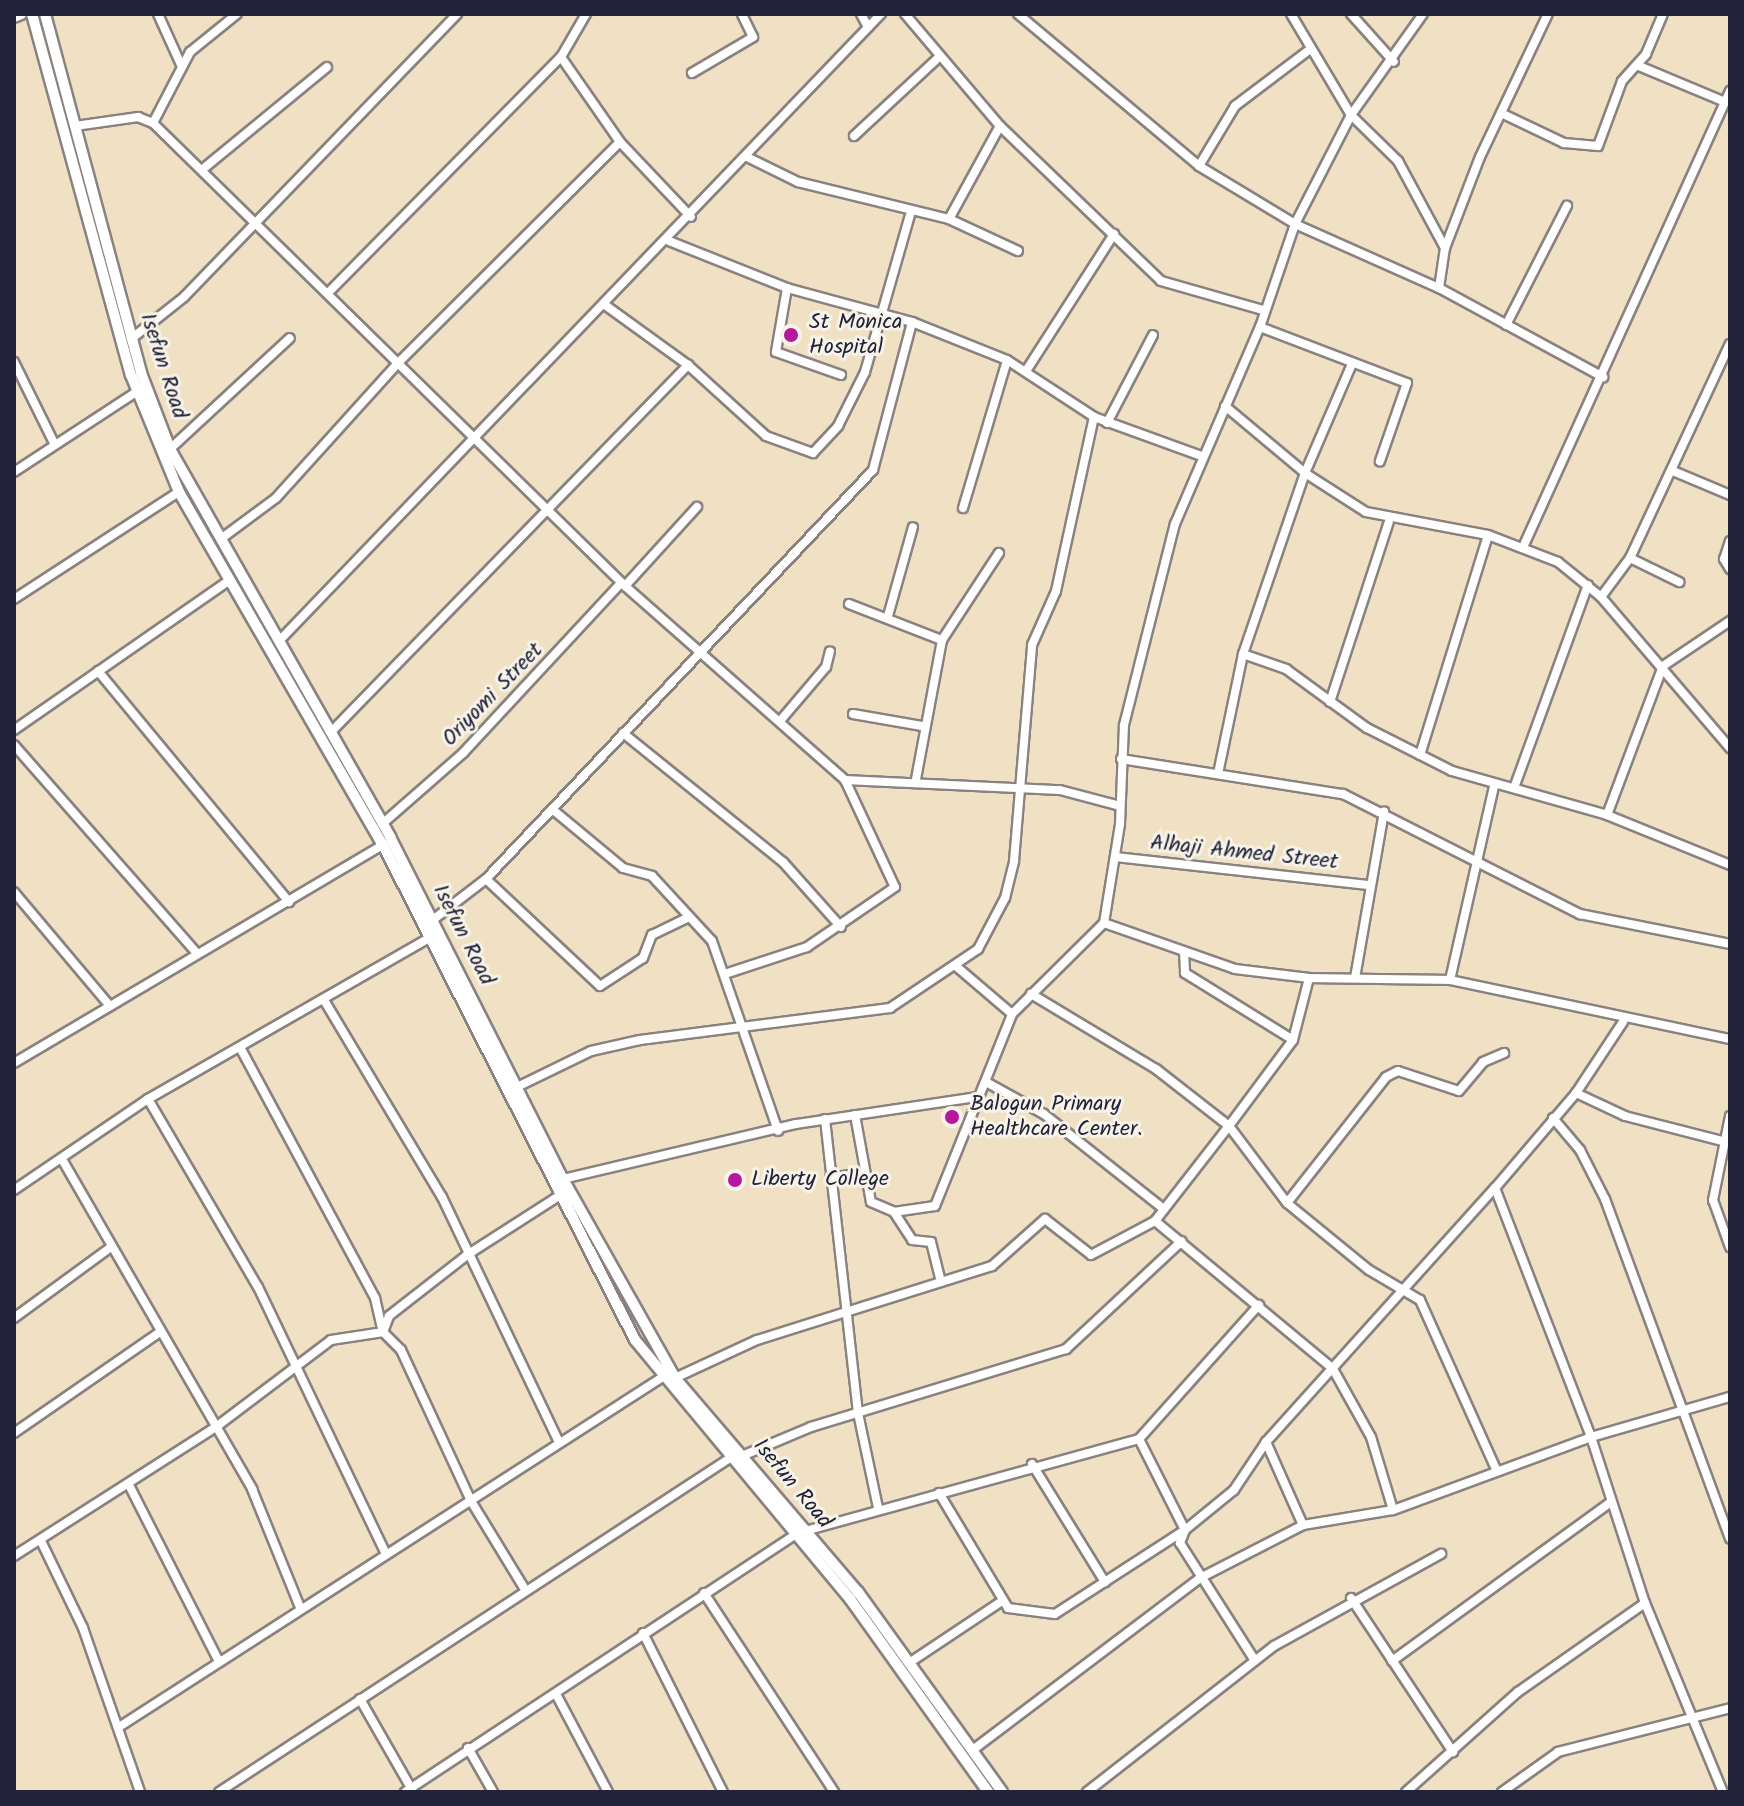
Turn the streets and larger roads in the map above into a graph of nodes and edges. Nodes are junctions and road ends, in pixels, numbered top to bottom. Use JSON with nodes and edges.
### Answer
{"nodes":[{"id":1,"x":21,"y":14,"type":"edge"},
{"id":2,"x":32,"y":14,"type":"edge"},
{"id":3,"x":45,"y":14,"type":"edge"},
{"id":4,"x":158,"y":14,"type":"edge"},
{"id":5,"x":237,"y":14,"type":"edge"},
{"id":6,"x":457,"y":14,"type":"edge"},
{"id":7,"x":586,"y":14,"type":"edge"},
{"id":8,"x":742,"y":14,"type":"edge"},
{"id":9,"x":861,"y":14,"type":"edge"},
{"id":10,"x":881,"y":14,"type":"edge"},
{"id":11,"x":905,"y":14,"type":"edge"},
{"id":12,"x":1018,"y":14,"type":"edge"},
{"id":13,"x":1291,"y":14,"type":"edge"},
{"id":14,"x":1351,"y":14,"type":"edge"},
{"id":15,"x":1423,"y":14,"type":"edge"},
{"id":16,"x":1548,"y":14,"type":"edge"},
{"id":17,"x":1663,"y":14,"type":"edge"},
{"id":18,"x":14,"y":17,"type":"edge"},
{"id":19,"x":868,"y":27,"type":"junction"},
{"id":20,"x":1309,"y":50,"type":"junction"},
{"id":21,"x":561,"y":57,"type":"junction"},
{"id":22,"x":937,"y":59,"type":"junction"},
{"id":23,"x":1394,"y":62,"type":"junction"},
{"id":24,"x":1639,"y":66,"type":"junction"},
{"id":25,"x":182,"y":67,"type":"junction"},
{"id":26,"x":327,"y":67,"type":"dead end"},
{"id":27,"x":692,"y":73,"type":"dead end"},
{"id":28,"x":1730,"y":90,"type":"edge"},
{"id":29,"x":1725,"y":102,"type":"junction"},
{"id":30,"x":1501,"y":113,"type":"junction"},
{"id":31,"x":1351,"y":115,"type":"junction"},
{"id":32,"x":153,"y":123,"type":"junction"},
{"id":33,"x":75,"y":126,"type":"junction"},
{"id":34,"x":1000,"y":126,"type":"junction"},
{"id":35,"x":854,"y":136,"type":"dead end"},
{"id":36,"x":620,"y":142,"type":"junction"},
{"id":37,"x":747,"y":157,"type":"junction"},
{"id":38,"x":1199,"y":166,"type":"junction"},
{"id":39,"x":204,"y":168,"type":"junction"},
{"id":40,"x":1567,"y":206,"type":"dead end"},
{"id":41,"x":910,"y":215,"type":"junction"},
{"id":42,"x":691,"y":217,"type":"junction"},
{"id":43,"x":949,"y":219,"type":"junction"},
{"id":44,"x":256,"y":223,"type":"junction"},
{"id":45,"x":1295,"y":224,"type":"junction"},
{"id":46,"x":1114,"y":234,"type":"junction"},
{"id":47,"x":669,"y":241,"type":"junction"},
{"id":48,"x":1445,"y":248,"type":"junction"},
{"id":49,"x":1018,"y":251,"type":"dead end"},
{"id":50,"x":787,"y":288,"type":"junction"},
{"id":51,"x":1439,"y":288,"type":"junction"},
{"id":52,"x":328,"y":293,"type":"junction"},
{"id":53,"x":605,"y":305,"type":"junction"},
{"id":54,"x":1263,"y":310,"type":"junction"},
{"id":55,"x":884,"y":315,"type":"junction"},
{"id":56,"x":912,"y":322,"type":"junction"},
{"id":57,"x":1506,"y":325,"type":"junction"},
{"id":58,"x":1260,"y":327,"type":"junction"},
{"id":59,"x":1153,"y":335,"type":"dead end"},
{"id":60,"x":290,"y":338,"type":"dead end"},
{"id":61,"x":131,"y":339,"type":"junction"},
{"id":62,"x":1730,"y":344,"type":"edge"},
{"id":63,"x":1007,"y":360,"type":"junction"},
{"id":64,"x":14,"y":362,"type":"edge"},
{"id":65,"x":398,"y":363,"type":"junction"},
{"id":66,"x":1352,"y":364,"type":"junction"},
{"id":67,"x":688,"y":365,"type":"junction"},
{"id":68,"x":1026,"y":371,"type":"junction"},
{"id":69,"x":841,"y":375,"type":"dead end"},
{"id":70,"x":1603,"y":377,"type":"junction"},
{"id":71,"x":141,"y":389,"type":"junction"},
{"id":72,"x":1225,"y":406,"type":"junction"},
{"id":73,"x":1094,"y":417,"type":"junction"},
{"id":74,"x":1107,"y":423,"type":"junction"},
{"id":75,"x":475,"y":438,"type":"junction"},
{"id":76,"x":54,"y":443,"type":"junction"},
{"id":77,"x":170,"y":449,"type":"junction"},
{"id":78,"x":1202,"y":456,"type":"junction"},
{"id":79,"x":1380,"y":461,"type":"dead end"},
{"id":80,"x":1673,"y":471,"type":"junction"},
{"id":81,"x":14,"y":472,"type":"edge"},
{"id":82,"x":1305,"y":473,"type":"junction"},
{"id":83,"x":179,"y":492,"type":"junction"},
{"id":84,"x":1730,"y":495,"type":"edge"},
{"id":85,"x":697,"y":507,"type":"dead end"},
{"id":86,"x":963,"y":508,"type":"dead end"},
{"id":87,"x":548,"y":511,"type":"junction"},
{"id":88,"x":1389,"y":522,"type":"junction"},
{"id":89,"x":913,"y":527,"type":"dead end"},
{"id":90,"x":1488,"y":535,"type":"junction"},
{"id":91,"x":222,"y":538,"type":"junction"},
{"id":92,"x":1730,"y":541,"type":"edge"},
{"id":93,"x":1524,"y":545,"type":"junction"},
{"id":94,"x":999,"y":553,"type":"dead end"},
{"id":95,"x":1630,"y":558,"type":"junction"},
{"id":96,"x":1730,"y":569,"type":"edge"},
{"id":97,"x":230,"y":580,"type":"junction"},
{"id":98,"x":1679,"y":582,"type":"dead end"},
{"id":99,"x":623,"y":585,"type":"junction"},
{"id":100,"x":1588,"y":585,"type":"junction"},
{"id":101,"x":1601,"y":597,"type":"junction"},
{"id":102,"x":14,"y":599,"type":"edge"},
{"id":103,"x":849,"y":604,"type":"dead end"},
{"id":104,"x":888,"y":616,"type":"junction"},
{"id":105,"x":1730,"y":621,"type":"edge"},
{"id":106,"x":280,"y":640,"type":"junction"},
{"id":107,"x":942,"y":640,"type":"junction"},
{"id":108,"x":699,"y":650,"type":"junction"},
{"id":109,"x":830,"y":651,"type":"dead end"},
{"id":110,"x":1243,"y":654,"type":"junction"},
{"id":111,"x":1663,"y":666,"type":"junction"},
{"id":112,"x":98,"y":671,"type":"junction"},
{"id":113,"x":1330,"y":702,"type":"junction"},
{"id":114,"x":853,"y":714,"type":"dead end"},
{"id":115,"x":780,"y":721,"type":"junction"},
{"id":116,"x":922,"y":726,"type":"junction"},
{"id":117,"x":14,"y":730,"type":"edge"},
{"id":118,"x":332,"y":731,"type":"junction"},
{"id":119,"x":623,"y":733,"type":"junction"},
{"id":120,"x":14,"y":745,"type":"edge"},
{"id":121,"x":1730,"y":748,"type":"edge"},
{"id":122,"x":1420,"y":755,"type":"junction"},
{"id":123,"x":1121,"y":759,"type":"junction"},
{"id":124,"x":1219,"y":769,"type":"junction"},
{"id":125,"x":916,"y":779,"type":"junction"},
{"id":126,"x":845,"y":780,"type":"junction"},
{"id":127,"x":1494,"y":786,"type":"junction"},
{"id":128,"x":1021,"y":787,"type":"junction"},
{"id":129,"x":1514,"y":788,"type":"junction"},
{"id":130,"x":1120,"y":806,"type":"junction"},
{"id":131,"x":552,"y":809,"type":"junction"},
{"id":132,"x":1384,"y":812,"type":"junction"},
{"id":133,"x":1607,"y":815,"type":"junction"},
{"id":134,"x":382,"y":824,"type":"junction"},
{"id":135,"x":383,"y":845,"type":"junction"},
{"id":136,"x":1115,"y":857,"type":"junction"},
{"id":137,"x":1475,"y":862,"type":"junction"},
{"id":138,"x":1730,"y":865,"type":"edge"},
{"id":139,"x":486,"y":879,"type":"junction"},
{"id":140,"x":1368,"y":885,"type":"junction"},
{"id":141,"x":14,"y":892,"type":"edge"},
{"id":142,"x":289,"y":902,"type":"junction"},
{"id":143,"x":689,"y":917,"type":"junction"},
{"id":144,"x":434,"y":919,"type":"junction"},
{"id":145,"x":1104,"y":923,"type":"junction"},
{"id":146,"x":841,"y":927,"type":"junction"},
{"id":147,"x":429,"y":938,"type":"junction"},
{"id":148,"x":1730,"y":944,"type":"edge"},
{"id":149,"x":196,"y":952,"type":"junction"},
{"id":150,"x":1184,"y":952,"type":"junction"},
{"id":151,"x":957,"y":967,"type":"junction"},
{"id":152,"x":728,"y":973,"type":"junction"},
{"id":153,"x":1309,"y":978,"type":"junction"},
{"id":154,"x":1355,"y":978,"type":"junction"},
{"id":155,"x":1450,"y":980,"type":"junction"},
{"id":156,"x":1031,"y":994,"type":"junction"},
{"id":157,"x":324,"y":1000,"type":"junction"},
{"id":158,"x":110,"y":1006,"type":"junction"},
{"id":159,"x":1012,"y":1014,"type":"junction"},
{"id":160,"x":1623,"y":1022,"type":"junction"},
{"id":161,"x":747,"y":1029,"type":"junction"},
{"id":162,"x":1730,"y":1039,"type":"edge"},
{"id":163,"x":1293,"y":1040,"type":"junction"},
{"id":164,"x":242,"y":1051,"type":"junction"},
{"id":165,"x":1504,"y":1053,"type":"dead end"},
{"id":166,"x":16,"y":1057,"type":"edge"},
{"id":167,"x":986,"y":1082,"type":"junction"},
{"id":168,"x":517,"y":1087,"type":"junction"},
{"id":169,"x":1576,"y":1093,"type":"junction"},
{"id":170,"x":977,"y":1097,"type":"junction"},
{"id":171,"x":148,"y":1099,"type":"junction"},
{"id":172,"x":855,"y":1115,"type":"junction"},
{"id":173,"x":1730,"y":1116,"type":"edge"},
{"id":174,"x":1553,"y":1118,"type":"junction"},
{"id":175,"x":825,"y":1119,"type":"junction"},
{"id":176,"x":1229,"y":1126,"type":"junction"},
{"id":177,"x":778,"y":1131,"type":"junction"},
{"id":178,"x":1726,"y":1142,"type":"junction"},
{"id":179,"x":63,"y":1161,"type":"junction"},
{"id":180,"x":863,"y":1173,"type":"junction"},
{"id":181,"x":830,"y":1178,"type":"junction"},
{"id":182,"x":563,"y":1179,"type":"junction"},
{"id":183,"x":1495,"y":1188,"type":"junction"},
{"id":184,"x":14,"y":1190,"type":"edge"},
{"id":185,"x":564,"y":1192,"type":"junction"},
{"id":186,"x":1287,"y":1203,"type":"junction"},
{"id":187,"x":1164,"y":1209,"type":"junction"},
{"id":188,"x":894,"y":1212,"type":"junction"},
{"id":189,"x":1155,"y":1221,"type":"junction"},
{"id":190,"x":1182,"y":1241,"type":"junction"},
{"id":191,"x":111,"y":1247,"type":"junction"},
{"id":192,"x":1730,"y":1247,"type":"edge"},
{"id":193,"x":467,"y":1255,"type":"junction"},
{"id":194,"x":941,"y":1282,"type":"junction"},
{"id":195,"x":1403,"y":1287,"type":"junction"},
{"id":196,"x":1259,"y":1305,"type":"junction"},
{"id":197,"x":848,"y":1311,"type":"junction"},
{"id":198,"x":14,"y":1318,"type":"edge"},
{"id":199,"x":160,"y":1332,"type":"junction"},
{"id":200,"x":383,"y":1332,"type":"junction"},
{"id":201,"x":1333,"y":1369,"type":"junction"},
{"id":202,"x":298,"y":1371,"type":"junction"},
{"id":203,"x":661,"y":1378,"type":"junction"},
{"id":204,"x":675,"y":1378,"type":"junction"},
{"id":205,"x":1730,"y":1397,"type":"edge"},
{"id":206,"x":1682,"y":1409,"type":"junction"},
{"id":207,"x":858,"y":1413,"type":"junction"},
{"id":208,"x":216,"y":1427,"type":"junction"},
{"id":209,"x":14,"y":1433,"type":"edge"},
{"id":210,"x":1591,"y":1437,"type":"junction"},
{"id":211,"x":1139,"y":1439,"type":"junction"},
{"id":212,"x":559,"y":1442,"type":"junction"},
{"id":213,"x":1266,"y":1442,"type":"junction"},
{"id":214,"x":742,"y":1456,"type":"junction"},
{"id":215,"x":730,"y":1458,"type":"junction"},
{"id":216,"x":1032,"y":1464,"type":"junction"},
{"id":217,"x":1496,"y":1469,"type":"junction"},
{"id":218,"x":129,"y":1485,"type":"junction"},
{"id":219,"x":939,"y":1493,"type":"junction"},
{"id":220,"x":471,"y":1501,"type":"junction"},
{"id":221,"x":1611,"y":1502,"type":"junction"},
{"id":222,"x":878,"y":1508,"type":"junction"},
{"id":223,"x":1393,"y":1510,"type":"junction"},
{"id":224,"x":1303,"y":1525,"type":"junction"},
{"id":225,"x":1185,"y":1530,"type":"junction"},
{"id":226,"x":805,"y":1531,"type":"junction"},
{"id":227,"x":793,"y":1536,"type":"junction"},
{"id":228,"x":1730,"y":1539,"type":"edge"},
{"id":229,"x":42,"y":1543,"type":"junction"},
{"id":230,"x":386,"y":1554,"type":"junction"},
{"id":231,"x":1441,"y":1554,"type":"dead end"},
{"id":232,"x":14,"y":1556,"type":"edge"},
{"id":233,"x":1200,"y":1578,"type":"junction"},
{"id":234,"x":1105,"y":1582,"type":"junction"},
{"id":235,"x":526,"y":1591,"type":"junction"},
{"id":236,"x":704,"y":1593,"type":"junction"},
{"id":237,"x":1351,"y":1598,"type":"junction"},
{"id":238,"x":999,"y":1603,"type":"junction"},
{"id":239,"x":1645,"y":1603,"type":"junction"},
{"id":240,"x":300,"y":1607,"type":"junction"},
{"id":241,"x":643,"y":1633,"type":"junction"},
{"id":242,"x":1254,"y":1659,"type":"junction"},
{"id":243,"x":218,"y":1660,"type":"junction"},
{"id":244,"x":912,"y":1661,"type":"junction"},
{"id":245,"x":1392,"y":1661,"type":"junction"},
{"id":246,"x":557,"y":1696,"type":"junction"},
{"id":247,"x":360,"y":1699,"type":"junction"},
{"id":248,"x":1730,"y":1708,"type":"edge"},
{"id":249,"x":1691,"y":1715,"type":"junction"},
{"id":250,"x":119,"y":1727,"type":"junction"},
{"id":251,"x":468,"y":1748,"type":"junction"},
{"id":252,"x":974,"y":1749,"type":"junction"},
{"id":253,"x":1453,"y":1752,"type":"junction"},
{"id":254,"x":408,"y":1790,"type":"edge"},
{"id":255,"x":140,"y":1792,"type":"edge"},
{"id":256,"x":219,"y":1792,"type":"edge"},
{"id":257,"x":493,"y":1792,"type":"edge"},
{"id":258,"x":608,"y":1792,"type":"edge"},
{"id":259,"x":723,"y":1792,"type":"edge"},
{"id":260,"x":834,"y":1792,"type":"edge"},
{"id":261,"x":988,"y":1792,"type":"edge"},
{"id":262,"x":1002,"y":1792,"type":"edge"},
{"id":263,"x":1087,"y":1792,"type":"edge"},
{"id":264,"x":1406,"y":1792,"type":"edge"},
{"id":265,"x":1502,"y":1792,"type":"edge"},
{"id":266,"x":1723,"y":1792,"type":"edge"}],
"edges":[{"from":1,"to":18,"type":"street"},
{"from":2,"to":71,"type":"street","name":"Isefun Road"},
{"from":3,"to":33,"type":"street","name":"Isefun Road"},
{"from":4,"to":25,"type":"street"},
{"from":5,"to":25,"type":"street"},
{"from":6,"to":44,"type":"street"},
{"from":7,"to":21,"type":"street"},
{"from":8,"to":27,"type":"street"},
{"from":9,"to":19,"type":"street"},
{"from":10,"to":19,"type":"street"},
{"from":11,"to":22,"type":"street"},
{"from":12,"to":38,"type":"street"},
{"from":13,"to":20,"type":"street"},
{"from":14,"to":23,"type":"street"},
{"from":15,"to":23,"type":"street"},
{"from":16,"to":30,"type":"street"},
{"from":17,"to":24,"type":"street"},
{"from":19,"to":37,"type":"street"},
{"from":20,"to":31,"type":"street"},
{"from":20,"to":38,"type":"street"},
{"from":21,"to":36,"type":"street"},
{"from":21,"to":52,"type":"street"},
{"from":22,"to":34,"type":"street"},
{"from":22,"to":35,"type":"street"},
{"from":23,"to":31,"type":"street"},
{"from":24,"to":29,"type":"street"},
{"from":24,"to":30,"type":"street"},
{"from":25,"to":32,"type":"street"},
{"from":26,"to":39,"type":"street"},
{"from":28,"to":29,"type":"street"},
{"from":29,"to":70,"type":"street"},
{"from":30,"to":48,"type":"street"},
{"from":31,"to":45,"type":"street"},
{"from":31,"to":48,"type":"street"},
{"from":32,"to":33,"type":"street"},
{"from":32,"to":39,"type":"street"},
{"from":33,"to":61,"type":"street","name":"Isefun Road"},
{"from":34,"to":43,"type":"street"},
{"from":34,"to":46,"type":"street"},
{"from":36,"to":42,"type":"street"},
{"from":36,"to":65,"type":"street"},
{"from":37,"to":41,"type":"street"},
{"from":37,"to":42,"type":"street"},
{"from":38,"to":45,"type":"street"},
{"from":39,"to":44,"type":"street"},
{"from":40,"to":57,"type":"street"},
{"from":41,"to":43,"type":"street"},
{"from":41,"to":55,"type":"street"},
{"from":42,"to":47,"type":"street"},
{"from":43,"to":49,"type":"street"},
{"from":44,"to":52,"type":"street"},
{"from":44,"to":61,"type":"street"},
{"from":45,"to":51,"type":"street"},
{"from":45,"to":54,"type":"street"},
{"from":46,"to":54,"type":"street"},
{"from":46,"to":68,"type":"street"},
{"from":47,"to":50,"type":"street"},
{"from":47,"to":53,"type":"street"},
{"from":48,"to":51,"type":"street"},
{"from":50,"to":55,"type":"street"},
{"from":50,"to":69,"type":"street"},
{"from":51,"to":57,"type":"street"},
{"from":52,"to":65,"type":"street"},
{"from":53,"to":67,"type":"street"},
{"from":53,"to":75,"type":"street"},
{"from":54,"to":58,"type":"street"},
{"from":55,"to":56,"type":"street"},
{"from":55,"to":67,"type":"street"},
{"from":56,"to":63,"type":"street"},
{"from":56,"to":108,"type":"street"},
{"from":57,"to":70,"type":"street"},
{"from":58,"to":66,"type":"street"},
{"from":58,"to":72,"type":"street"},
{"from":59,"to":74,"type":"street"},
{"from":60,"to":77,"type":"street"},
{"from":61,"to":71,"type":"street","name":"Isefun Road"},
{"from":62,"to":80,"type":"street"},
{"from":63,"to":68,"type":"street"},
{"from":63,"to":86,"type":"street"},
{"from":64,"to":76,"type":"street"},
{"from":65,"to":75,"type":"street"},
{"from":65,"to":91,"type":"street"},
{"from":66,"to":79,"type":"street"},
{"from":66,"to":82,"type":"street"},
{"from":67,"to":87,"type":"street"},
{"from":68,"to":73,"type":"street"},
{"from":70,"to":93,"type":"street"},
{"from":71,"to":76,"type":"street"},
{"from":71,"to":77,"type":"street","name":"Isefun Road"},
{"from":71,"to":83,"type":"street","name":"Isefun Road"},
{"from":72,"to":78,"type":"street"},
{"from":72,"to":82,"type":"street"},
{"from":73,"to":74,"type":"street"},
{"from":73,"to":128,"type":"street"},
{"from":74,"to":78,"type":"street"},
{"from":75,"to":87,"type":"street"},
{"from":75,"to":106,"type":"street"},
{"from":76,"to":81,"type":"street"},
{"from":77,"to":91,"type":"street","name":"Isefun Road"},
{"from":78,"to":123,"type":"street"},
{"from":80,"to":84,"type":"street"},
{"from":80,"to":95,"type":"street"},
{"from":82,"to":88,"type":"street"},
{"from":82,"to":110,"type":"street"},
{"from":83,"to":97,"type":"street","name":"Isefun Road"},
{"from":83,"to":102,"type":"street"},
{"from":85,"to":99,"type":"street","name":"Oriyomi Street"},
{"from":87,"to":99,"type":"street"},
{"from":87,"to":118,"type":"street"},
{"from":88,"to":90,"type":"street"},
{"from":88,"to":113,"type":"street"},
{"from":89,"to":104,"type":"street"},
{"from":90,"to":93,"type":"street"},
{"from":90,"to":122,"type":"street"},
{"from":91,"to":106,"type":"street","name":"Isefun Road"},
{"from":92,"to":96,"type":"street"},
{"from":93,"to":100,"type":"street"},
{"from":94,"to":107,"type":"street"},
{"from":95,"to":98,"type":"street"},
{"from":95,"to":101,"type":"street"},
{"from":97,"to":112,"type":"street"},
{"from":97,"to":135,"type":"street","name":"Isefun Road"},
{"from":99,"to":108,"type":"street"},
{"from":99,"to":134,"type":"street","name":"Oriyomi Street"},
{"from":100,"to":101,"type":"street"},
{"from":100,"to":129,"type":"street"},
{"from":101,"to":111,"type":"street"},
{"from":103,"to":104,"type":"street"},
{"from":104,"to":107,"type":"street"},
{"from":105,"to":111,"type":"street"},
{"from":106,"to":118,"type":"street","name":"Isefun Road"},
{"from":107,"to":116,"type":"street"},
{"from":108,"to":115,"type":"street"},
{"from":108,"to":119,"type":"street"},
{"from":109,"to":115,"type":"street"},
{"from":110,"to":113,"type":"street"},
{"from":110,"to":124,"type":"street"},
{"from":111,"to":121,"type":"street"},
{"from":111,"to":133,"type":"street"},
{"from":112,"to":117,"type":"street"},
{"from":112,"to":142,"type":"street"},
{"from":113,"to":122,"type":"street"},
{"from":114,"to":116,"type":"street"},
{"from":115,"to":126,"type":"street"},
{"from":116,"to":125,"type":"street"},
{"from":118,"to":134,"type":"street","name":"Isefun Road"},
{"from":119,"to":131,"type":"street"},
{"from":119,"to":146,"type":"street"},
{"from":120,"to":149,"type":"street"},
{"from":122,"to":127,"type":"street"},
{"from":123,"to":124,"type":"street"},
{"from":123,"to":130,"type":"street"},
{"from":124,"to":132,"type":"street"},
{"from":125,"to":126,"type":"street"},
{"from":125,"to":128,"type":"street"},
{"from":126,"to":146,"type":"street"},
{"from":127,"to":129,"type":"street"},
{"from":127,"to":137,"type":"street"},
{"from":128,"to":130,"type":"street"},
{"from":128,"to":151,"type":"street"},
{"from":129,"to":133,"type":"street"},
{"from":130,"to":136,"type":"street"},
{"from":131,"to":139,"type":"street"},
{"from":131,"to":143,"type":"street"},
{"from":132,"to":137,"type":"street"},
{"from":132,"to":140,"type":"street"},
{"from":133,"to":138,"type":"street"},
{"from":134,"to":144,"type":"street","name":"Isefun Road"},
{"from":135,"to":142,"type":"street"},
{"from":135,"to":147,"type":"street","name":"Isefun Road"},
{"from":136,"to":140,"type":"street","name":"Alhaji Ahmed Street"},
{"from":136,"to":145,"type":"street"},
{"from":137,"to":148,"type":"street"},
{"from":137,"to":155,"type":"street"},
{"from":139,"to":143,"type":"street"},
{"from":139,"to":144,"type":"street"},
{"from":140,"to":154,"type":"street"},
{"from":141,"to":158,"type":"street"},
{"from":142,"to":149,"type":"street"},
{"from":143,"to":152,"type":"street"},
{"from":144,"to":168,"type":"street","name":"Isefun Road"},
{"from":145,"to":150,"type":"street"},
{"from":145,"to":156,"type":"street"},
{"from":146,"to":152,"type":"street"},
{"from":147,"to":157,"type":"street"},
{"from":147,"to":185,"type":"street","name":"Isefun Road"},
{"from":149,"to":158,"type":"street"},
{"from":150,"to":153,"type":"street"},
{"from":150,"to":163,"type":"street"},
{"from":151,"to":159,"type":"street"},
{"from":151,"to":161,"type":"street"},
{"from":152,"to":161,"type":"street"},
{"from":153,"to":154,"type":"street"},
{"from":153,"to":163,"type":"street"},
{"from":154,"to":155,"type":"street"},
{"from":155,"to":160,"type":"street"},
{"from":156,"to":159,"type":"street"},
{"from":156,"to":176,"type":"street"},
{"from":157,"to":164,"type":"street"},
{"from":157,"to":193,"type":"street"},
{"from":158,"to":166,"type":"street"},
{"from":159,"to":167,"type":"street"},
{"from":160,"to":162,"type":"street"},
{"from":160,"to":169,"type":"street"},
{"from":161,"to":168,"type":"street"},
{"from":161,"to":177,"type":"street"},
{"from":163,"to":176,"type":"street"},
{"from":164,"to":171,"type":"street"},
{"from":164,"to":200,"type":"street"},
{"from":165,"to":186,"type":"street"},
{"from":167,"to":170,"type":"street"},
{"from":167,"to":187,"type":"street"},
{"from":168,"to":182,"type":"street","name":"Isefun Road"},
{"from":169,"to":174,"type":"street"},
{"from":169,"to":178,"type":"street"},
{"from":170,"to":172,"type":"street"},
{"from":170,"to":188,"type":"street"},
{"from":171,"to":179,"type":"street"},
{"from":171,"to":202,"type":"street"},
{"from":172,"to":175,"type":"street"},
{"from":172,"to":180,"type":"street"},
{"from":173,"to":178,"type":"street"},
{"from":174,"to":183,"type":"street"},
{"from":174,"to":206,"type":"street"},
{"from":175,"to":177,"type":"street"},
{"from":175,"to":181,"type":"street"},
{"from":176,"to":186,"type":"street"},
{"from":176,"to":187,"type":"street"},
{"from":177,"to":182,"type":"street"},
{"from":178,"to":192,"type":"street"},
{"from":179,"to":184,"type":"street"},
{"from":179,"to":191,"type":"street"},
{"from":180,"to":181,"type":"street"},
{"from":180,"to":188,"type":"street"},
{"from":181,"to":197,"type":"street"},
{"from":182,"to":185,"type":"street","name":"Isefun Road"},
{"from":183,"to":195,"type":"street"},
{"from":183,"to":210,"type":"street"},
{"from":185,"to":193,"type":"street"},
{"from":185,"to":203,"type":"street","name":"Isefun Road"},
{"from":185,"to":204,"type":"street","name":"Isefun Road"},
{"from":186,"to":195,"type":"street"},
{"from":187,"to":189,"type":"street"},
{"from":188,"to":194,"type":"street"},
{"from":189,"to":190,"type":"street"},
{"from":189,"to":194,"type":"street"},
{"from":190,"to":196,"type":"street"},
{"from":190,"to":207,"type":"street"},
{"from":191,"to":198,"type":"street"},
{"from":191,"to":199,"type":"street"},
{"from":193,"to":200,"type":"street"},
{"from":193,"to":212,"type":"street"},
{"from":194,"to":197,"type":"street"},
{"from":195,"to":201,"type":"street"},
{"from":195,"to":217,"type":"street"},
{"from":196,"to":201,"type":"street"},
{"from":196,"to":211,"type":"street"},
{"from":197,"to":204,"type":"street"},
{"from":197,"to":207,"type":"street"},
{"from":199,"to":208,"type":"street"},
{"from":199,"to":209,"type":"street"},
{"from":200,"to":202,"type":"street"},
{"from":200,"to":220,"type":"street"},
{"from":201,"to":213,"type":"street"},
{"from":201,"to":223,"type":"street"},
{"from":202,"to":208,"type":"street"},
{"from":202,"to":230,"type":"street"},
{"from":203,"to":212,"type":"street"},
{"from":203,"to":215,"type":"street","name":"Isefun Road"},
{"from":204,"to":214,"type":"street","name":"Isefun Road"},
{"from":205,"to":206,"type":"street"},
{"from":206,"to":210,"type":"street"},
{"from":206,"to":228,"type":"street"},
{"from":207,"to":214,"type":"street"},
{"from":207,"to":222,"type":"street"},
{"from":208,"to":218,"type":"street"},
{"from":208,"to":240,"type":"street"},
{"from":210,"to":217,"type":"street"},
{"from":210,"to":221,"type":"street"},
{"from":211,"to":216,"type":"street"},
{"from":211,"to":225,"type":"street"},
{"from":212,"to":220,"type":"street"},
{"from":213,"to":224,"type":"street"},
{"from":213,"to":225,"type":"street"},
{"from":214,"to":226,"type":"street","name":"Isefun Road"},
{"from":215,"to":227,"type":"street","name":"Isefun Road"},
{"from":215,"to":235,"type":"street"},
{"from":216,"to":219,"type":"street"},
{"from":216,"to":234,"type":"street"},
{"from":217,"to":223,"type":"street"},
{"from":218,"to":229,"type":"street"},
{"from":218,"to":243,"type":"street"},
{"from":219,"to":222,"type":"street"},
{"from":219,"to":238,"type":"street"},
{"from":220,"to":230,"type":"street"},
{"from":220,"to":235,"type":"street"},
{"from":221,"to":239,"type":"street"},
{"from":221,"to":245,"type":"street"},
{"from":222,"to":226,"type":"street"},
{"from":223,"to":224,"type":"street"},
{"from":224,"to":233,"type":"street"},
{"from":225,"to":233,"type":"street"},
{"from":225,"to":234,"type":"street"},
{"from":226,"to":244,"type":"street","name":"Isefun Road"},
{"from":227,"to":236,"type":"street"},
{"from":227,"to":261,"type":"street","name":"Isefun Road"},
{"from":229,"to":232,"type":"street"},
{"from":229,"to":250,"type":"street"},
{"from":230,"to":240,"type":"street"},
{"from":231,"to":237,"type":"street"},
{"from":233,"to":242,"type":"street"},
{"from":233,"to":252,"type":"street"},
{"from":234,"to":238,"type":"street"},
{"from":235,"to":247,"type":"street"},
{"from":236,"to":241,"type":"street"},
{"from":236,"to":260,"type":"street"},
{"from":237,"to":242,"type":"street"},
{"from":237,"to":245,"type":"street"},
{"from":238,"to":244,"type":"street"},
{"from":239,"to":249,"type":"street"},
{"from":239,"to":253,"type":"street"},
{"from":240,"to":243,"type":"street"},
{"from":241,"to":246,"type":"street"},
{"from":241,"to":259,"type":"street"},
{"from":242,"to":263,"type":"street"},
{"from":243,"to":250,"type":"street"},
{"from":244,"to":252,"type":"street","name":"Isefun Road"},
{"from":245,"to":253,"type":"street"},
{"from":246,"to":251,"type":"street"},
{"from":246,"to":258,"type":"street"},
{"from":247,"to":254,"type":"street"},
{"from":247,"to":256,"type":"street"},
{"from":248,"to":249,"type":"street"},
{"from":249,"to":265,"type":"street"},
{"from":249,"to":266,"type":"street"},
{"from":250,"to":255,"type":"street"},
{"from":251,"to":254,"type":"street"},
{"from":251,"to":257,"type":"street"},
{"from":252,"to":262,"type":"street","name":"Isefun Road"},
{"from":253,"to":264,"type":"street"}]}
